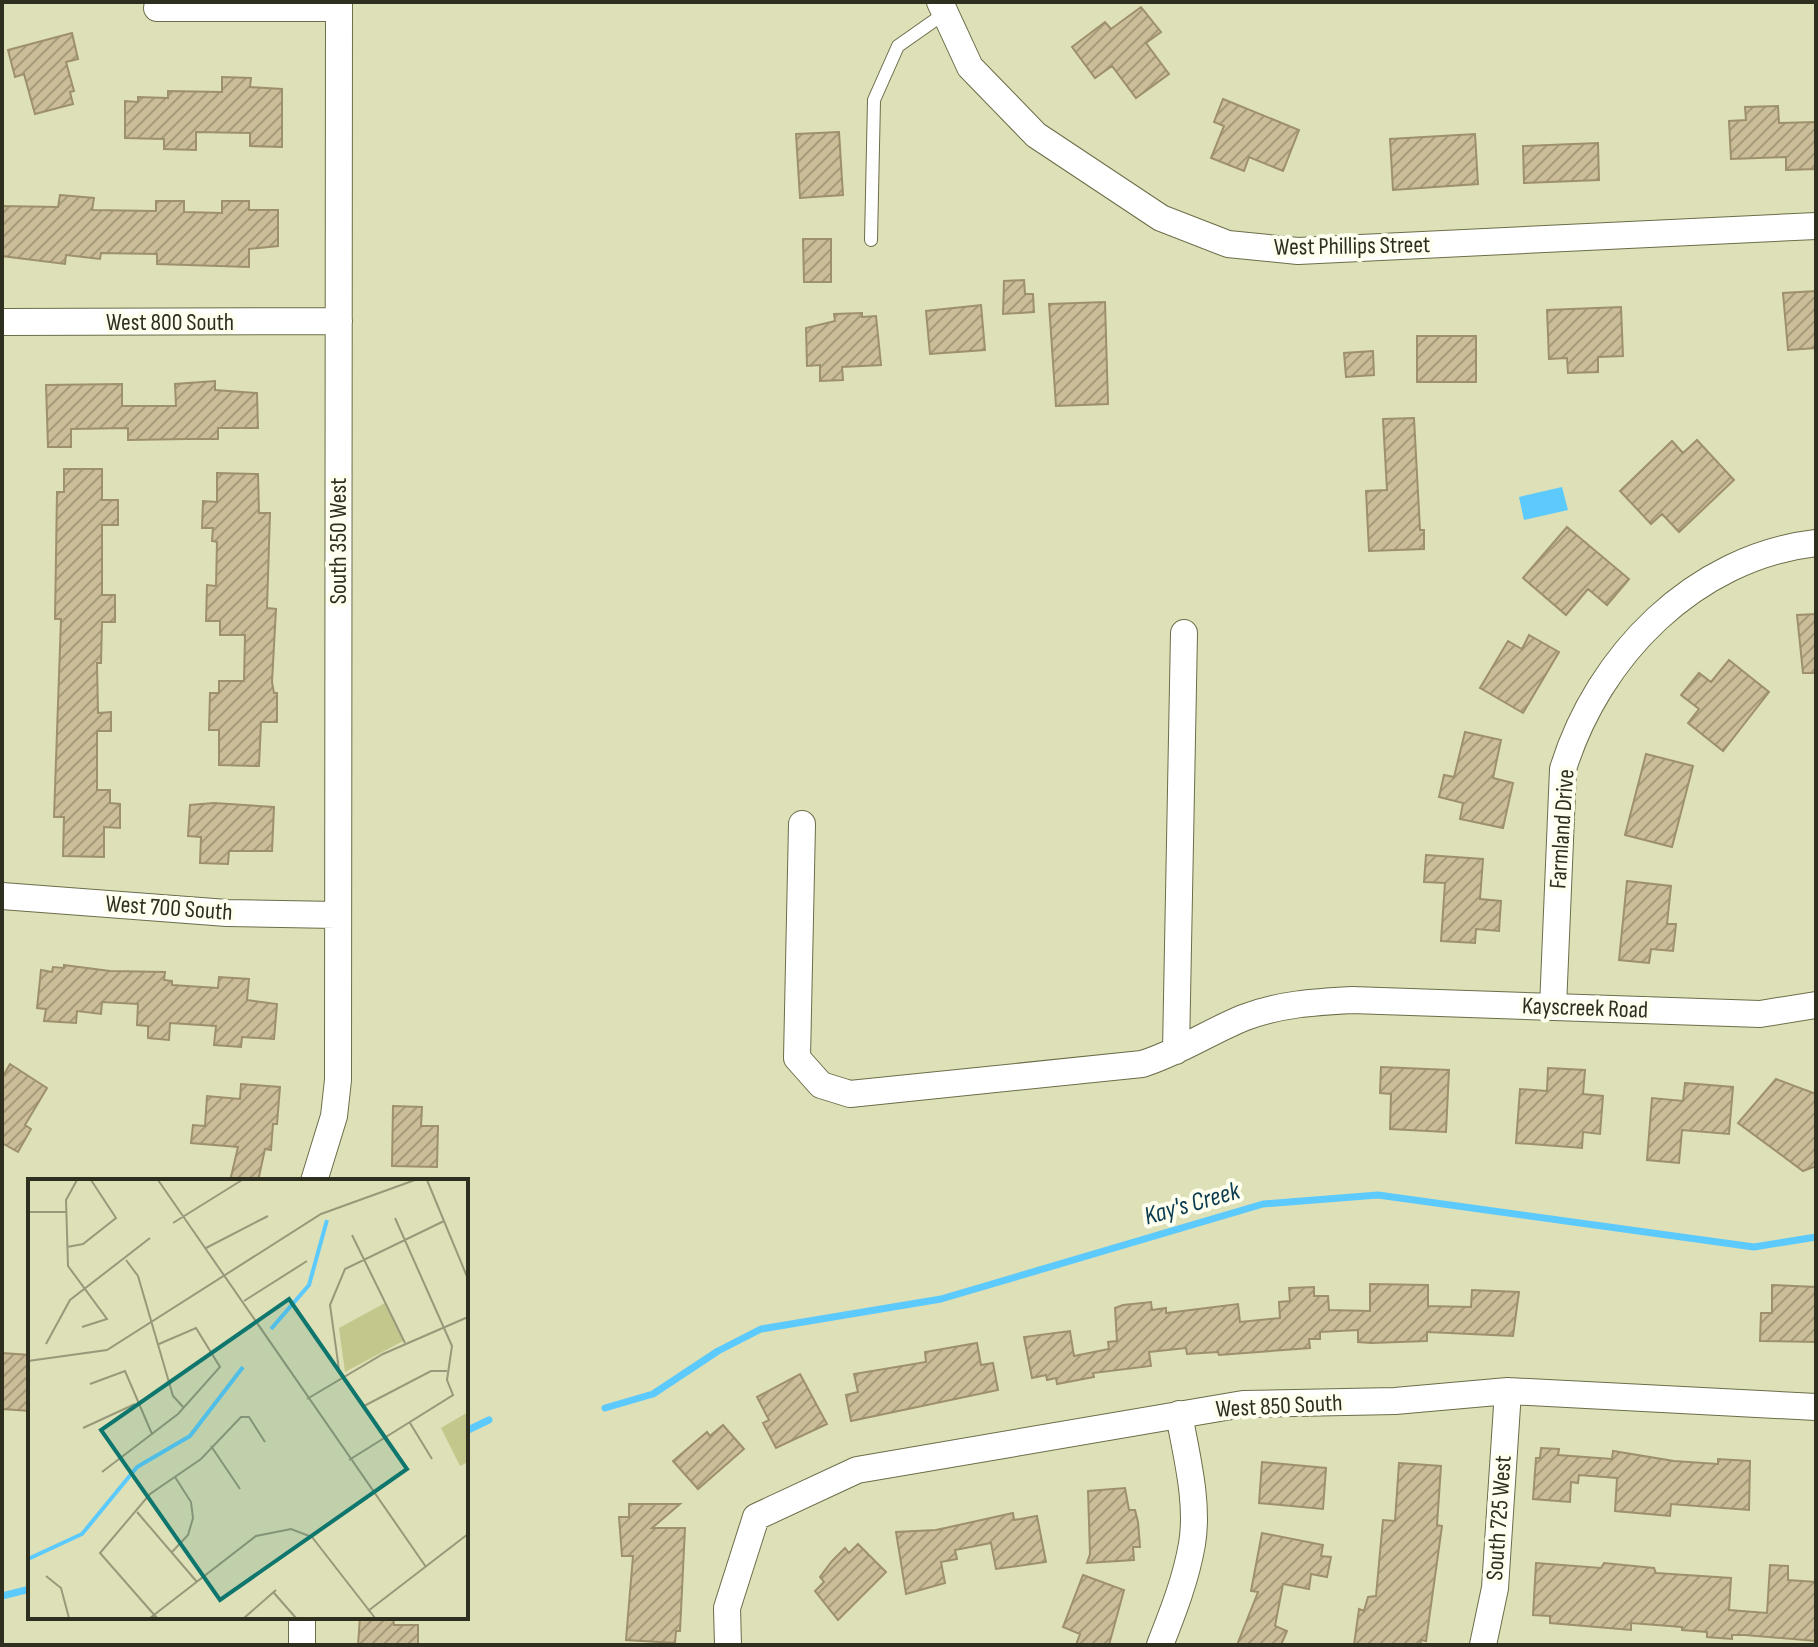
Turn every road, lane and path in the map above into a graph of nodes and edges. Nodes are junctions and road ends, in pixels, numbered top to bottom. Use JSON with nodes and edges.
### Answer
{"nodes":[{"id":1,"x":339,"y":5,"type":"edge"},
{"id":2,"x":943,"y":7,"type":"edge"},
{"id":3,"x":157,"y":8,"type":"dead end"},
{"id":4,"x":1816,"y":226,"type":"edge"},
{"id":5,"x":871,"y":240,"type":"dead end"},
{"id":6,"x":339,"y":321,"type":"junction"},
{"id":7,"x":2,"y":322,"type":"edge"},
{"id":8,"x":1816,"y":543,"type":"edge"},
{"id":9,"x":1184,"y":633,"type":"dead end"},
{"id":10,"x":802,"y":824,"type":"dead end"},
{"id":11,"x":2,"y":896,"type":"edge"},
{"id":12,"x":336,"y":915,"type":"junction"},
{"id":13,"x":1816,"y":1005,"type":"edge"},
{"id":14,"x":1553,"y":1007,"type":"junction"},
{"id":15,"x":1176,"y":1051,"type":"junction"},
{"id":16,"x":315,"y":1179,"type":"edge"},
{"id":17,"x":1508,"y":1391,"type":"junction"},
{"id":18,"x":1816,"y":1407,"type":"edge"},
{"id":19,"x":1179,"y":1414,"type":"junction"},
{"id":20,"x":302,"y":1619,"type":"edge"},
{"id":21,"x":302,"y":1645,"type":"edge"},
{"id":22,"x":728,"y":1645,"type":"edge"},
{"id":23,"x":1160,"y":1645,"type":"edge"},
{"id":24,"x":1483,"y":1645,"type":"edge"}],
"edges":[{"from":1,"to":3,"type":"street"},
{"from":1,"to":6,"type":"street","name":"South 350 West"},
{"from":2,"to":4,"type":"street","name":"West Phillips Street"},
{"from":2,"to":5,"type":"lane"},
{"from":6,"to":7,"type":"street","name":"West 800 South"},
{"from":6,"to":12,"type":"street","name":"South 350 West"},
{"from":8,"to":14,"type":"street","name":"Farmland Drive"},
{"from":9,"to":15,"type":"street"},
{"from":10,"to":15,"type":"street","name":"Kayscreek Road"},
{"from":11,"to":12,"type":"street","name":"West 700 South"},
{"from":12,"to":16,"type":"street","name":"South 350 West"},
{"from":13,"to":14,"type":"street","name":"Kayscreek Road"},
{"from":14,"to":15,"type":"street","name":"Kayscreek Road"},
{"from":17,"to":18,"type":"street","name":"West 850 South"},
{"from":17,"to":19,"type":"street","name":"West 850 South"},
{"from":17,"to":24,"type":"street","name":"South 725 West"},
{"from":19,"to":22,"type":"street","name":"West 850 South"},
{"from":19,"to":23,"type":"street"},
{"from":20,"to":21,"type":"street"}]}
